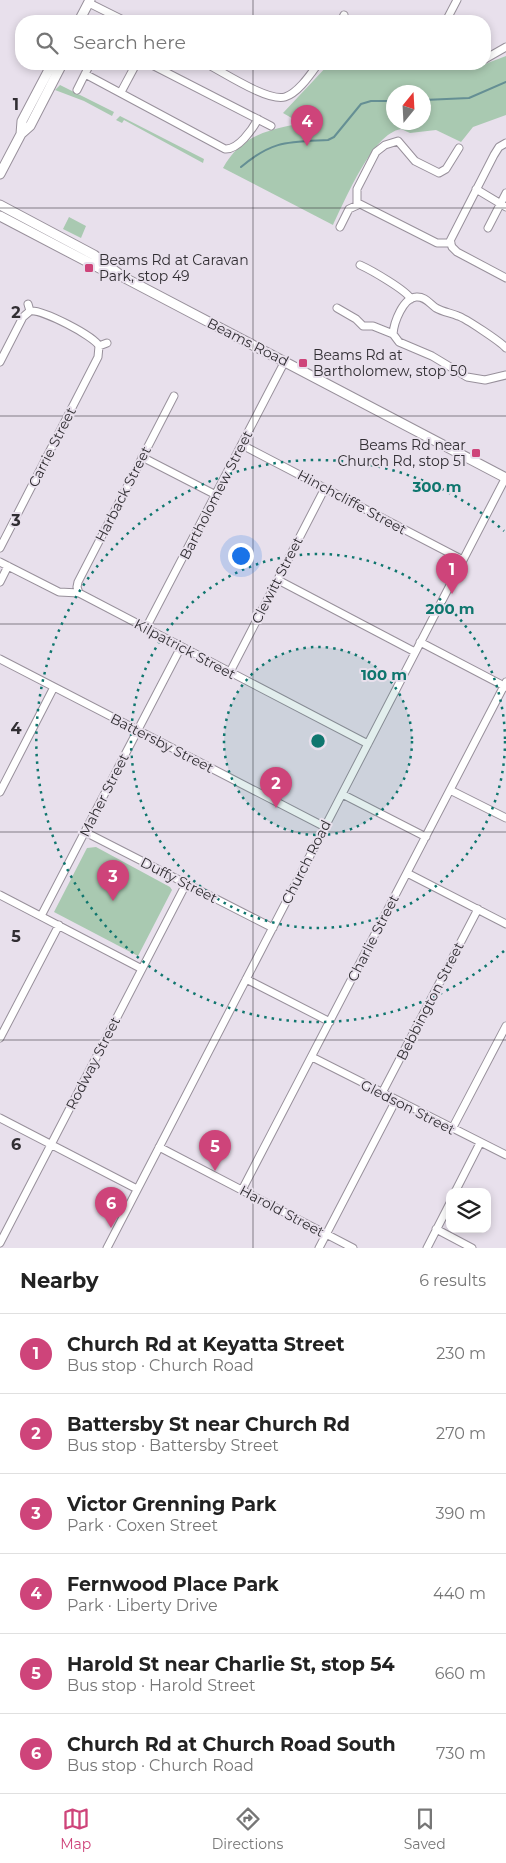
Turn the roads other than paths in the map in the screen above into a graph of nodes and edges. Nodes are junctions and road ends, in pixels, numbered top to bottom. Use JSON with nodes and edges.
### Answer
{"nodes":[{"id":1,"x":456,"y":0,"type":"edge"},
{"id":2,"x":89,"y":1,"type":"edge"},
{"id":3,"x":82,"y":15,"type":"edge"},
{"id":4,"x":114,"y":15,"type":"edge"},
{"id":5,"x":449,"y":15,"type":"edge"},
{"id":6,"x":506,"y":47,"type":"edge"},
{"id":7,"x":491,"y":56,"type":"edge"},
{"id":8,"x":49,"y":70,"type":"edge"},
{"id":9,"x":59,"y":70,"type":"edge"},
{"id":10,"x":87,"y":70,"type":"edge"},
{"id":11,"x":133,"y":70,"type":"edge"},
{"id":12,"x":218,"y":70,"type":"edge"},
{"id":13,"x":313,"y":70,"type":"edge"},
{"id":14,"x":164,"y":71,"type":"edge"},
{"id":15,"x":85,"y":74,"type":"junction"},
{"id":16,"x":77,"y":90,"type":"dead end"},
{"id":17,"x":121,"y":92,"type":"junction"},
{"id":18,"x":258,"y":119,"type":"junction"},
{"id":19,"x":271,"y":126,"type":"dead end"},
{"id":20,"x":21,"y":134,"type":"junction"},
{"id":21,"x":506,"y":143,"type":"edge"},
{"id":22,"x":459,"y":148,"type":"dead end"},
{"id":23,"x":0,"y":174,"type":"edge"},
{"id":24,"x":476,"y":189,"type":"junction"},
{"id":25,"x":506,"y":193,"type":"edge"},
{"id":26,"x":357,"y":204,"type":"junction"},
{"id":27,"x":0,"y":205,"type":"edge"},
{"id":28,"x":503,"y":205,"type":"edge"},
{"id":29,"x":0,"y":216,"type":"edge"},
{"id":30,"x":340,"y":227,"type":"dead end"},
{"id":31,"x":488,"y":228,"type":"dead end"},
{"id":32,"x":451,"y":243,"type":"junction"},
{"id":33,"x":360,"y":265,"type":"dead end"},
{"id":34,"x":123,"y":277,"type":"junction"},
{"id":35,"x":506,"y":278,"type":"edge"},
{"id":36,"x":411,"y":299,"type":"junction"},
{"id":37,"x":337,"y":308,"type":"dead end"},
{"id":38,"x":393,"y":334,"type":"junction"},
{"id":39,"x":107,"y":344,"type":"dead end"},
{"id":40,"x":99,"y":346,"type":"junction"},
{"id":41,"x":506,"y":348,"type":"edge"},
{"id":42,"x":285,"y":361,"type":"junction"},
{"id":43,"x":0,"y":362,"type":"edge"},
{"id":44,"x":506,"y":375,"type":"edge"},
{"id":45,"x":174,"y":396,"type":"dead end"},
{"id":46,"x":242,"y":445,"type":"junction"},
{"id":47,"x":142,"y":457,"type":"junction"},
{"id":48,"x":506,"y":477,"type":"edge"},
{"id":49,"x":325,"y":488,"type":"junction"},
{"id":50,"x":216,"y":495,"type":"junction"},
{"id":51,"x":0,"y":548,"type":"edge"},
{"id":52,"x":463,"y":560,"type":"junction"},
{"id":53,"x":0,"y":562,"type":"edge"},
{"id":54,"x":8,"y":566,"type":"junction"},
{"id":55,"x":278,"y":580,"type":"junction"},
{"id":56,"x":0,"y":582,"type":"edge"},
{"id":57,"x":78,"y":593,"type":"junction"},
{"id":58,"x":146,"y":628,"type":"junction"},
{"id":59,"x":420,"y":642,"type":"junction"},
{"id":60,"x":181,"y":647,"type":"junction"},
{"id":61,"x":415,"y":652,"type":"junction"},
{"id":62,"x":0,"y":659,"type":"edge"},
{"id":63,"x":230,"y":672,"type":"junction"},
{"id":64,"x":505,"y":685,"type":"edge"},
{"id":65,"x":54,"y":687,"type":"junction"},
{"id":66,"x":138,"y":730,"type":"junction"},
{"id":67,"x":368,"y":744,"type":"junction"},
{"id":68,"x":450,"y":790,"type":"junction"},
{"id":69,"x":0,"y":792,"type":"edge"},
{"id":70,"x":342,"y":794,"type":"junction"},
{"id":71,"x":506,"y":818,"type":"edge"},
{"id":72,"x":325,"y":827,"type":"junction"},
{"id":73,"x":85,"y":832,"type":"junction"},
{"id":74,"x":426,"y":837,"type":"junction"},
{"id":75,"x":407,"y":873,"type":"junction"},
{"id":76,"x":186,"y":884,"type":"junction"},
{"id":77,"x":0,"y":895,"type":"edge"},
{"id":78,"x":478,"y":909,"type":"junction"},
{"id":79,"x":41,"y":916,"type":"junction"},
{"id":80,"x":506,"y":924,"type":"edge"},
{"id":81,"x":59,"y":925,"type":"junction"},
{"id":82,"x":272,"y":928,"type":"junction"},
{"id":83,"x":142,"y":969,"type":"junction"},
{"id":84,"x":246,"y":979,"type":"junction"},
{"id":85,"x":330,"y":1022,"type":"junction"},
{"id":86,"x":506,"y":1026,"type":"edge"},
{"id":87,"x":0,"y":1038,"type":"edge"},
{"id":88,"x":312,"y":1057,"type":"junction"},
{"id":89,"x":382,"y":1094,"type":"junction"},
{"id":90,"x":396,"y":1100,"type":"junction"},
{"id":91,"x":0,"y":1118,"type":"edge"},
{"id":92,"x":452,"y":1130,"type":"junction"},
{"id":93,"x":480,"y":1143,"type":"junction"},
{"id":94,"x":51,"y":1145,"type":"junction"},
{"id":95,"x":159,"y":1147,"type":"junction"},
{"id":96,"x":506,"y":1155,"type":"edge"},
{"id":97,"x":457,"y":1188,"type":"edge"},
{"id":98,"x":137,"y":1189,"type":"junction"},
{"id":99,"x":242,"y":1190,"type":"junction"},
{"id":100,"x":446,"y":1211,"type":"edge"},
{"id":101,"x":436,"y":1230,"type":"junction"},
{"id":102,"x":326,"y":1234,"type":"junction"},
{"id":103,"x":0,"y":1243,"type":"edge"},
{"id":104,"x":107,"y":1248,"type":"edge"},
{"id":105,"x":319,"y":1248,"type":"edge"},
{"id":106,"x":352,"y":1248,"type":"edge"},
{"id":107,"x":427,"y":1248,"type":"edge"},
{"id":108,"x":472,"y":1248,"type":"edge"}],
"edges":[{"from":1,"to":5,"type":"street"},
{"from":2,"to":3,"type":"main road"},
{"from":2,"to":4,"type":"street"},
{"from":6,"to":7,"type":"street"},
{"from":8,"to":20,"type":"main road"},
{"from":9,"to":20,"type":"main road"},
{"from":10,"to":15,"type":"street"},
{"from":11,"to":17,"type":"street"},
{"from":12,"to":13,"type":"street"},
{"from":14,"to":18,"type":"street"},
{"from":15,"to":16,"type":"street"},
{"from":15,"to":17,"type":"street"},
{"from":17,"to":18,"type":"street"},
{"from":18,"to":19,"type":"street"},
{"from":20,"to":23,"type":"main road"},
{"from":21,"to":24,"type":"street"},
{"from":22,"to":26,"type":"street"},
{"from":24,"to":28,"type":"street"},
{"from":24,"to":32,"type":"street"},
{"from":25,"to":28,"type":"street"},
{"from":26,"to":30,"type":"street"},
{"from":26,"to":32,"type":"street"},
{"from":27,"to":34,"type":"main road","name":"Beams Road"},
{"from":28,"to":31,"type":"street"},
{"from":29,"to":34,"type":"main road","name":"Beams Road"},
{"from":32,"to":35,"type":"street"},
{"from":33,"to":36,"type":"street"},
{"from":34,"to":42,"type":"main road","name":"Beams Road"},
{"from":36,"to":38,"type":"street"},
{"from":36,"to":41,"type":"street"},
{"from":37,"to":38,"type":"street"},
{"from":38,"to":44,"type":"street"},
{"from":39,"to":40,"type":"street"},
{"from":40,"to":43,"type":"street"},
{"from":40,"to":51,"type":"street","name":"Carrie Street"},
{"from":42,"to":46,"type":"street","name":"Bartholomew Street"},
{"from":42,"to":48,"type":"main road","name":"Beams Road"},
{"from":45,"to":47,"type":"street","name":"Harback Street"},
{"from":46,"to":49,"type":"street","name":"Hinchcliffe Street"},
{"from":46,"to":50,"type":"street","name":"Bartholomew Street"},
{"from":47,"to":50,"type":"street"},
{"from":47,"to":57,"type":"street","name":"Harback Street"},
{"from":48,"to":52,"type":"street","name":"Church Road"},
{"from":49,"to":52,"type":"street","name":"Hinchcliffe Street"},
{"from":49,"to":55,"type":"street","name":"Clewitt Street"},
{"from":50,"to":58,"type":"street","name":"Bartholomew Street"},
{"from":52,"to":59,"type":"street","name":"Church Road"},
{"from":53,"to":54,"type":"street","name":"Kilpatrick Street"},
{"from":54,"to":56,"type":"street"},
{"from":54,"to":57,"type":"street","name":"Kilpatrick Street"},
{"from":55,"to":61,"type":"street"},
{"from":55,"to":63,"type":"street","name":"Clewitt Street"},
{"from":57,"to":58,"type":"street","name":"Kilpatrick Street"},
{"from":58,"to":60,"type":"street","name":"Kilpatrick Street"},
{"from":59,"to":61,"type":"street","name":"Church Road"},
{"from":59,"to":64,"type":"street"},
{"from":60,"to":63,"type":"street","name":"Kilpatrick Street"},
{"from":60,"to":66,"type":"street","name":"Maher Street"},
{"from":61,"to":67,"type":"street","name":"Church Road"},
{"from":62,"to":65,"type":"street","name":"Battersby Street"},
{"from":63,"to":67,"type":"street","name":"Kilpatrick Street"},
{"from":64,"to":68,"type":"street","name":"Charlie Street"},
{"from":65,"to":66,"type":"street","name":"Battersby Street"},
{"from":65,"to":69,"type":"street"},
{"from":66,"to":72,"type":"street","name":"Battersby Street"},
{"from":66,"to":73,"type":"street","name":"Maher Street"},
{"from":67,"to":70,"type":"street","name":"Church Road"},
{"from":68,"to":71,"type":"street"},
{"from":68,"to":74,"type":"street","name":"Charlie Street"},
{"from":70,"to":72,"type":"street","name":"Church Road"},
{"from":70,"to":74,"type":"street"},
{"from":72,"to":82,"type":"street","name":"Church Road"},
{"from":73,"to":76,"type":"street","name":"Duffy Street"},
{"from":73,"to":79,"type":"street","name":"Maher Street"},
{"from":74,"to":75,"type":"street","name":"Charlie Street"},
{"from":75,"to":78,"type":"street"},
{"from":75,"to":85,"type":"street","name":"Charlie Street"},
{"from":76,"to":82,"type":"street","name":"Duffy Street"},
{"from":76,"to":83,"type":"street","name":"Rodway Street"},
{"from":77,"to":79,"type":"street"},
{"from":78,"to":80,"type":"street"},
{"from":78,"to":89,"type":"street","name":"Bebbington Street"},
{"from":79,"to":81,"type":"street"},
{"from":81,"to":83,"type":"street"},
{"from":81,"to":87,"type":"street"},
{"from":82,"to":84,"type":"street","name":"Church Road"},
{"from":83,"to":94,"type":"street","name":"Rodway Street"},
{"from":84,"to":85,"type":"street"},
{"from":84,"to":95,"type":"street","name":"Church Road"},
{"from":85,"to":88,"type":"street","name":"Charlie Street"},
{"from":86,"to":92,"type":"street"},
{"from":88,"to":89,"type":"street","name":"Gledson Street"},
{"from":88,"to":99,"type":"street","name":"Charlie Street"},
{"from":89,"to":90,"type":"street","name":"Gledson Street"},
{"from":90,"to":92,"type":"street","name":"Gledson Street"},
{"from":90,"to":102,"type":"street"},
{"from":91,"to":94,"type":"street"},
{"from":92,"to":93,"type":"street","name":"Gledson Street"},
{"from":93,"to":96,"type":"street","name":"Gledson Street"},
{"from":93,"to":97,"type":"street"},
{"from":94,"to":98,"type":"street"},
{"from":94,"to":103,"type":"street","name":"Rodway Street"},
{"from":95,"to":98,"type":"street","name":"Church Road"},
{"from":95,"to":99,"type":"street","name":"Harold Street"},
{"from":98,"to":104,"type":"street","name":"Church Road"},
{"from":99,"to":102,"type":"street","name":"Harold Street"},
{"from":100,"to":101,"type":"street"},
{"from":101,"to":107,"type":"street"},
{"from":101,"to":108,"type":"street"},
{"from":102,"to":105,"type":"street"},
{"from":102,"to":106,"type":"street","name":"Harold Street"}]}
